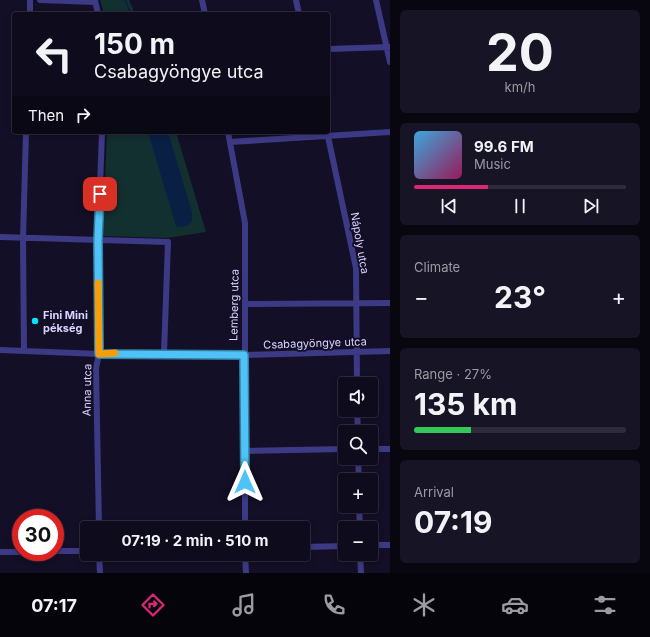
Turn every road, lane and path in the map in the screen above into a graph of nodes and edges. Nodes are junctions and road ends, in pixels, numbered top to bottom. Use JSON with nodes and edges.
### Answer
{"nodes":[{"id":1,"x":30,"y":0,"type":"edge"},
{"id":2,"x":40,"y":0,"type":"edge"},
{"id":3,"x":202,"y":0,"type":"edge"},
{"id":4,"x":296,"y":0,"type":"edge"},
{"id":5,"x":376,"y":0,"type":"edge"},
{"id":6,"x":95,"y":1,"type":"edge"},
{"id":7,"x":30,"y":12,"type":"edge"},
{"id":8,"x":98,"y":12,"type":"edge"},
{"id":9,"x":205,"y":12,"type":"edge"},
{"id":10,"x":299,"y":12,"type":"edge"},
{"id":11,"x":388,"y":47,"type":"edge"},
{"id":12,"x":330,"y":49,"type":"edge"},
{"id":13,"x":390,"y":62,"type":"edge"},
{"id":14,"x":390,"y":132,"type":"edge"},
{"id":15,"x":26,"y":134,"type":"edge"},
{"id":16,"x":102,"y":134,"type":"edge"},
{"id":17,"x":228,"y":134,"type":"edge"},
{"id":18,"x":327,"y":134,"type":"edge"},
{"id":19,"x":330,"y":134,"type":"edge"},
{"id":20,"x":230,"y":142,"type":"junction"},
{"id":21,"x":0,"y":237,"type":"edge"},
{"id":22,"x":23,"y":239,"type":"junction"},
{"id":23,"x":98,"y":240,"type":"junction"},
{"id":24,"x":356,"y":303,"type":"junction"},
{"id":25,"x":390,"y":303,"type":"edge"},
{"id":26,"x":245,"y":304,"type":"junction"},
{"id":27,"x":0,"y":350,"type":"edge"},
{"id":28,"x":24,"y":351,"type":"junction"},
{"id":29,"x":390,"y":351,"type":"edge"},
{"id":30,"x":357,"y":352,"type":"junction"},
{"id":31,"x":164,"y":353,"type":"junction"},
{"id":32,"x":99,"y":354,"type":"junction"},
{"id":33,"x":244,"y":355,"type":"junction"},
{"id":34,"x":357,"y":377,"type":"edge"},
{"id":35,"x":338,"y":449,"type":"edge"},
{"id":36,"x":378,"y":449,"type":"edge"},
{"id":37,"x":390,"y":449,"type":"edge"},
{"id":38,"x":245,"y":451,"type":"junction"},
{"id":39,"x":99,"y":521,"type":"edge"},
{"id":40,"x":245,"y":521,"type":"edge"},
{"id":41,"x":378,"y":545,"type":"edge"},
{"id":42,"x":390,"y":545,"type":"edge"},
{"id":43,"x":338,"y":546,"type":"edge"},
{"id":44,"x":310,"y":547,"type":"edge"},
{"id":45,"x":64,"y":551,"type":"edge"},
{"id":46,"x":80,"y":551,"type":"edge"},
{"id":47,"x":0,"y":552,"type":"edge"},
{"id":48,"x":12,"y":552,"type":"edge"},
{"id":49,"x":99,"y":561,"type":"edge"},
{"id":50,"x":246,"y":561,"type":"edge"},
{"id":51,"x":360,"y":561,"type":"edge"},
{"id":52,"x":100,"y":573,"type":"edge"},
{"id":53,"x":246,"y":573,"type":"edge"},
{"id":54,"x":361,"y":573,"type":"edge"}],
"edges":[{"from":1,"to":7,"type":"street"},
{"from":2,"to":6,"type":"street"},
{"from":3,"to":9,"type":"street"},
{"from":4,"to":10,"type":"street"},
{"from":5,"to":11,"type":"street"},
{"from":6,"to":8,"type":"street"},
{"from":11,"to":12,"type":"street"},
{"from":11,"to":13,"type":"street"},
{"from":14,"to":19,"type":"street"},
{"from":15,"to":22,"type":"street"},
{"from":16,"to":23,"type":"street","name":"Anna utca"},
{"from":17,"to":20,"type":"street","name":"Lemberg utca"},
{"from":18,"to":20,"type":"street"},
{"from":18,"to":24,"type":"street","name":"Nápoly utca"},
{"from":20,"to":26,"type":"street","name":"Lemberg utca"},
{"from":21,"to":22,"type":"street"},
{"from":22,"to":23,"type":"street"},
{"from":22,"to":28,"type":"street"},
{"from":23,"to":31,"type":"street"},
{"from":23,"to":32,"type":"street","name":"Anna utca"},
{"from":24,"to":25,"type":"street"},
{"from":24,"to":26,"type":"street"},
{"from":24,"to":30,"type":"street","name":"Nápoly utca"},
{"from":26,"to":33,"type":"street","name":"Lemberg utca"},
{"from":27,"to":28,"type":"street","name":"Csabagyöngye utca"},
{"from":28,"to":32,"type":"street","name":"Csabagyöngye utca"},
{"from":29,"to":30,"type":"street","name":"Csabagyöngye utca"},
{"from":30,"to":33,"type":"street","name":"Csabagyöngye utca"},
{"from":30,"to":34,"type":"street","name":"Nápoly utca"},
{"from":31,"to":32,"type":"street","name":"Csabagyöngye utca"},
{"from":31,"to":33,"type":"street","name":"Csabagyöngye utca"},
{"from":32,"to":39,"type":"street","name":"Anna utca"},
{"from":33,"to":38,"type":"street","name":"Lemberg utca"},
{"from":35,"to":38,"type":"street"},
{"from":36,"to":37,"type":"street"},
{"from":38,"to":40,"type":"street","name":"Lemberg utca"},
{"from":41,"to":42,"type":"street"},
{"from":43,"to":44,"type":"street"},
{"from":45,"to":46,"type":"street"},
{"from":47,"to":48,"type":"street"},
{"from":49,"to":52,"type":"street"},
{"from":50,"to":53,"type":"street"},
{"from":51,"to":54,"type":"street"}]}
